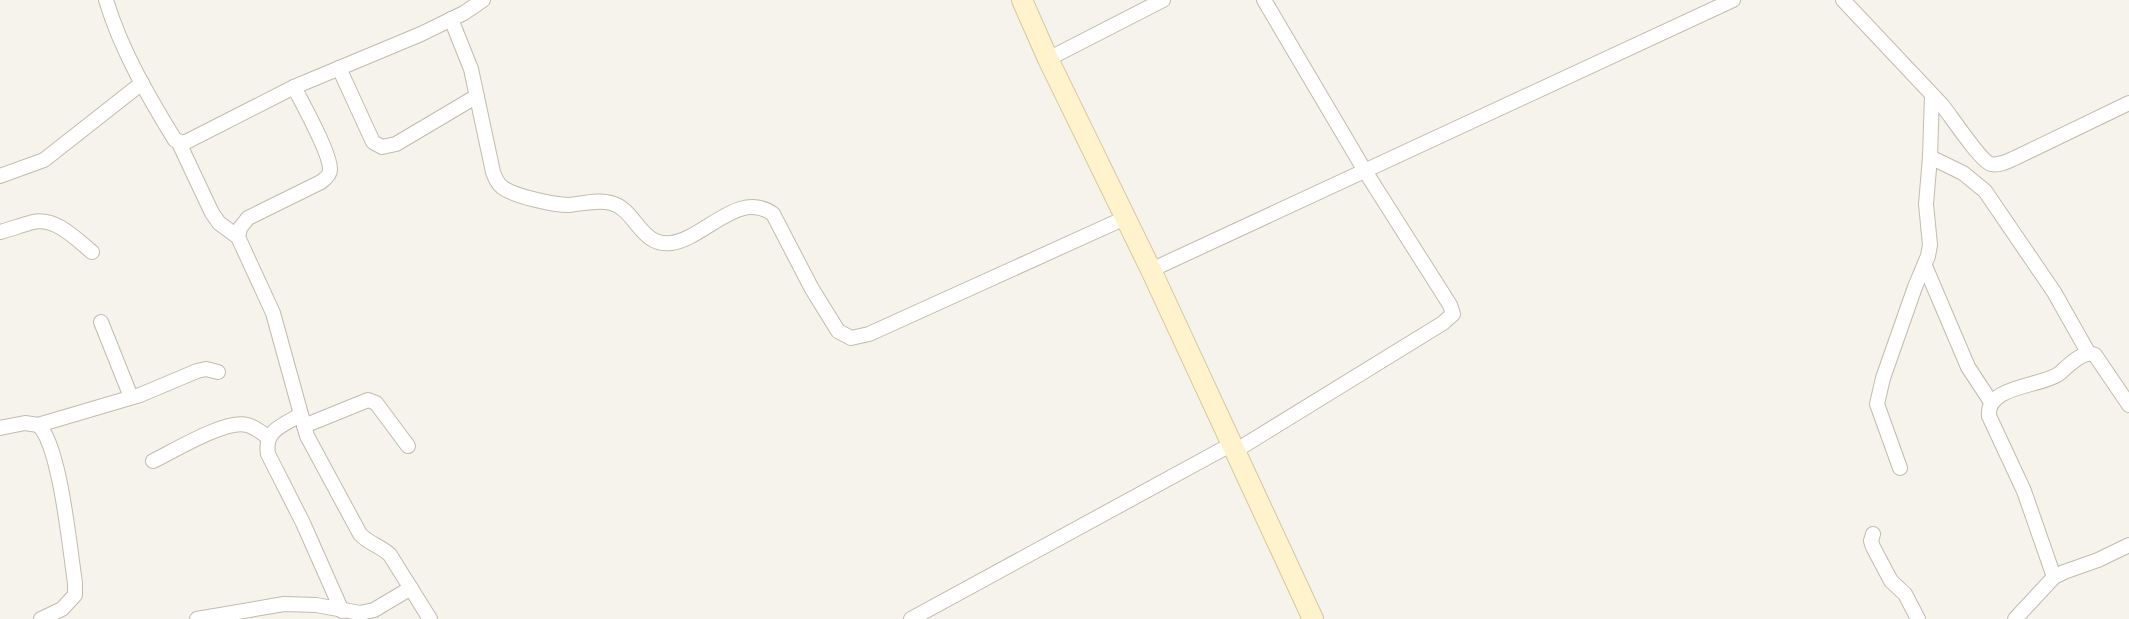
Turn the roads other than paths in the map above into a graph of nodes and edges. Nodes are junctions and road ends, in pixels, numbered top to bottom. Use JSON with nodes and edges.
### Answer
{"nodes":[{"id":1,"x":106,"y":0,"type":"edge"},
{"id":2,"x":483,"y":0,"type":"edge"},
{"id":3,"x":1022,"y":0,"type":"edge"},
{"id":4,"x":1163,"y":0,"type":"edge"},
{"id":5,"x":1264,"y":0,"type":"edge"},
{"id":6,"x":1734,"y":0,"type":"edge"},
{"id":7,"x":1843,"y":0,"type":"edge"},
{"id":8,"x":451,"y":19,"type":"junction"},
{"id":9,"x":1048,"y":59,"type":"junction"},
{"id":10,"x":339,"y":68,"type":"junction"},
{"id":11,"x":142,"y":83,"type":"junction"},
{"id":12,"x":294,"y":87,"type":"junction"},
{"id":13,"x":1932,"y":95,"type":"junction"},
{"id":14,"x":477,"y":96,"type":"junction"},
{"id":15,"x":2129,"y":103,"type":"edge"},
{"id":16,"x":179,"y":143,"type":"junction"},
{"id":17,"x":1930,"y":157,"type":"junction"},
{"id":18,"x":1365,"y":171,"type":"junction"},
{"id":19,"x":0,"y":176,"type":"edge"},
{"id":20,"x":1126,"y":218,"type":"junction"},
{"id":21,"x":0,"y":232,"type":"edge"},
{"id":22,"x":238,"y":237,"type":"junction"},
{"id":23,"x":92,"y":252,"type":"dead end"},
{"id":24,"x":1925,"y":266,"type":"junction"},
{"id":25,"x":1151,"y":270,"type":"junction"},
{"id":26,"x":101,"y":322,"type":"dead end"},
{"id":27,"x":2089,"y":354,"type":"junction"},
{"id":28,"x":218,"y":372,"type":"dead end"},
{"id":29,"x":131,"y":398,"type":"junction"},
{"id":30,"x":1991,"y":402,"type":"junction"},
{"id":31,"x":2129,"y":405,"type":"edge"},
{"id":32,"x":302,"y":421,"type":"junction"},
{"id":33,"x":38,"y":425,"type":"junction"},
{"id":34,"x":0,"y":428,"type":"edge"},
{"id":35,"x":268,"y":437,"type":"junction"},
{"id":36,"x":408,"y":446,"type":"dead end"},
{"id":37,"x":1233,"y":447,"type":"junction"},
{"id":38,"x":154,"y":461,"type":"dead end"},
{"id":39,"x":1900,"y":468,"type":"dead end"},
{"id":40,"x":1873,"y":534,"type":"dead end"},
{"id":41,"x":2129,"y":545,"type":"edge"},
{"id":42,"x":2054,"y":577,"type":"junction"},
{"id":43,"x":411,"y":588,"type":"junction"},
{"id":44,"x":342,"y":611,"type":"junction"},
{"id":45,"x":1913,"y":617,"type":"edge"},
{"id":46,"x":41,"y":619,"type":"edge"},
{"id":47,"x":197,"y":619,"type":"edge"},
{"id":48,"x":430,"y":619,"type":"edge"},
{"id":49,"x":911,"y":619,"type":"edge"},
{"id":50,"x":1313,"y":619,"type":"edge"},
{"id":51,"x":2014,"y":619,"type":"edge"}],
"edges":[{"from":1,"to":11,"type":"street"},
{"from":2,"to":8,"type":"street"},
{"from":3,"to":9,"type":"street"},
{"from":4,"to":9,"type":"street"},
{"from":5,"to":18,"type":"street"},
{"from":6,"to":18,"type":"street"},
{"from":7,"to":13,"type":"street"},
{"from":8,"to":10,"type":"street"},
{"from":8,"to":14,"type":"street"},
{"from":9,"to":20,"type":"street"},
{"from":10,"to":12,"type":"street"},
{"from":10,"to":14,"type":"street"},
{"from":11,"to":16,"type":"street"},
{"from":11,"to":19,"type":"street"},
{"from":12,"to":16,"type":"street"},
{"from":12,"to":22,"type":"street"},
{"from":13,"to":15,"type":"street"},
{"from":13,"to":17,"type":"street"},
{"from":14,"to":20,"type":"street"},
{"from":16,"to":22,"type":"street"},
{"from":17,"to":24,"type":"street"},
{"from":17,"to":27,"type":"street"},
{"from":18,"to":25,"type":"street"},
{"from":18,"to":37,"type":"street"},
{"from":20,"to":25,"type":"street"},
{"from":21,"to":23,"type":"street"},
{"from":22,"to":32,"type":"street"},
{"from":24,"to":30,"type":"street"},
{"from":24,"to":39,"type":"street"},
{"from":25,"to":37,"type":"street"},
{"from":26,"to":29,"type":"street"},
{"from":27,"to":30,"type":"street"},
{"from":27,"to":31,"type":"street"},
{"from":28,"to":29,"type":"street"},
{"from":29,"to":33,"type":"street"},
{"from":30,"to":42,"type":"street"},
{"from":32,"to":35,"type":"street"},
{"from":32,"to":36,"type":"street"},
{"from":32,"to":43,"type":"street"},
{"from":33,"to":34,"type":"street"},
{"from":33,"to":46,"type":"street"},
{"from":35,"to":38,"type":"street"},
{"from":35,"to":44,"type":"street"},
{"from":37,"to":49,"type":"street"},
{"from":37,"to":50,"type":"street"},
{"from":40,"to":45,"type":"street"},
{"from":41,"to":42,"type":"street"},
{"from":42,"to":51,"type":"street"},
{"from":43,"to":44,"type":"street"},
{"from":43,"to":48,"type":"street"},
{"from":44,"to":47,"type":"street"}]}
